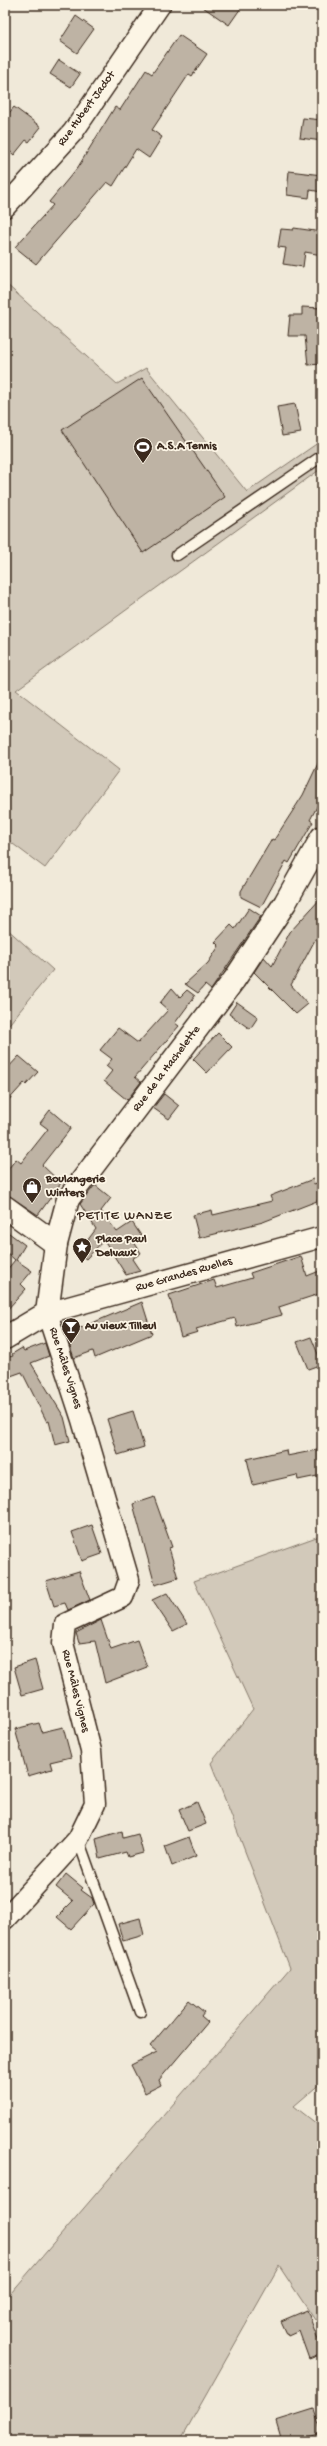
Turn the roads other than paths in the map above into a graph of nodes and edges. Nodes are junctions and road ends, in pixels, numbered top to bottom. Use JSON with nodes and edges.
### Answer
{"nodes":[{"id":1,"x":160,"y":5,"type":"edge"},
{"id":2,"x":5,"y":207,"type":"edge"},
{"id":3,"x":322,"y":456,"type":"edge"},
{"id":4,"x":177,"y":555,"type":"dead end"},
{"id":5,"x":322,"y":837,"type":"edge"},
{"id":6,"x":5,"y":1207,"type":"edge"},
{"id":7,"x":322,"y":1237,"type":"edge"},
{"id":8,"x":56,"y":1244,"type":"junction"},
{"id":9,"x":46,"y":1312,"type":"junction"},
{"id":10,"x":5,"y":1338,"type":"edge"},
{"id":11,"x":78,"y":1839,"type":"junction"},
{"id":12,"x":5,"y":1919,"type":"edge"},
{"id":13,"x":140,"y":2012,"type":"dead end"}],
"edges":[{"from":1,"to":2,"type":"street","name":"Rue Hubert Jadot"},
{"from":3,"to":4,"type":"lane"},
{"from":5,"to":8,"type":"street","name":"Rue de la Hachelette"},
{"from":6,"to":8,"type":"street"},
{"from":7,"to":9,"type":"street","name":"Rue Grandes Ruelles"},
{"from":8,"to":9,"type":"street","name":"Rue de la Hachelette"},
{"from":9,"to":10,"type":"street"},
{"from":9,"to":11,"type":"street","name":"Rue Mâles Vignes"},
{"from":11,"to":12,"type":"street","name":"Rue Mâles Vignes"},
{"from":11,"to":13,"type":"lane"}]}
